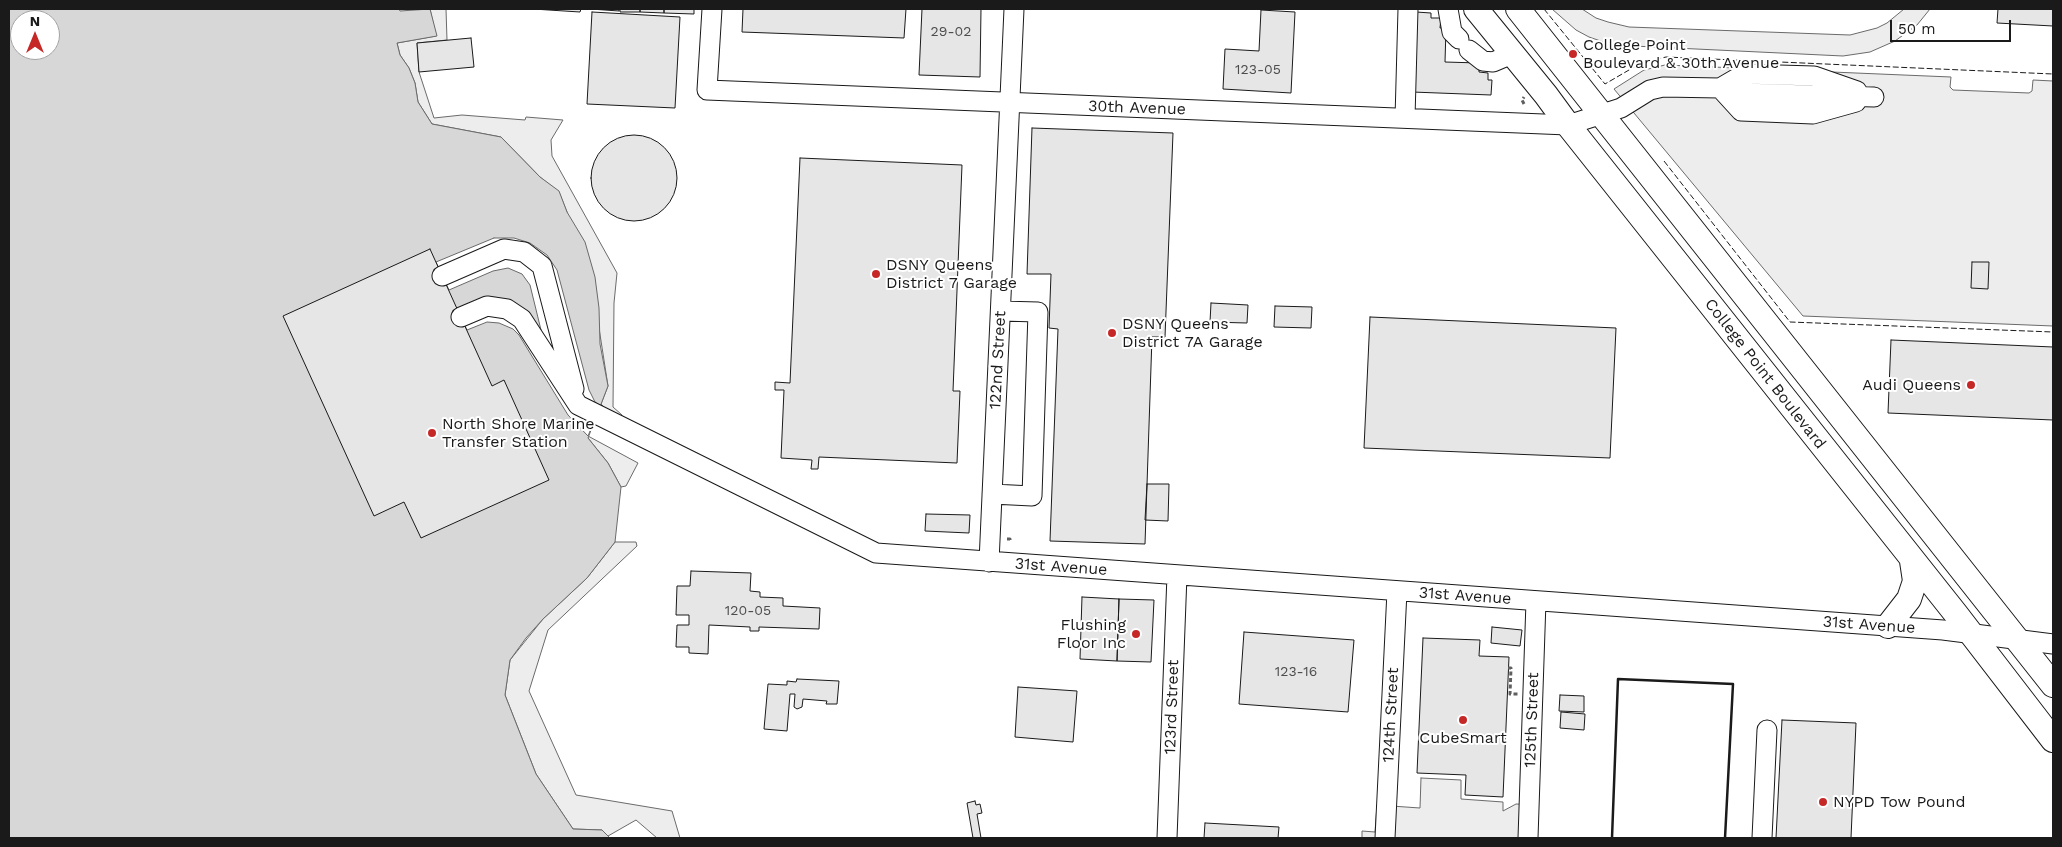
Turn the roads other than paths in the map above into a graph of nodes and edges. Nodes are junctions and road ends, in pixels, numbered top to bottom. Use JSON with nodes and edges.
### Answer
{"nodes":[{"id":1,"x":712,"y":9,"type":"edge"},
{"id":2,"x":1014,"y":9,"type":"edge"},
{"id":3,"x":1408,"y":9,"type":"edge"},
{"id":4,"x":1447,"y":9,"type":"edge"},
{"id":5,"x":1476,"y":9,"type":"edge"},
{"id":6,"x":1518,"y":9,"type":"edge"},
{"id":7,"x":1512,"y":54,"type":"junction"},
{"id":8,"x":1720,"y":88,"type":"junction"},
{"id":9,"x":1010,"y":102,"type":"junction"},
{"id":10,"x":1601,"y":113,"type":"junction"},
{"id":11,"x":1405,"y":118,"type":"junction"},
{"id":12,"x":1568,"y":125,"type":"junction"},
{"id":13,"x":442,"y":276,"type":"dead end"},
{"id":14,"x":1001,"y":311,"type":"junction"},
{"id":15,"x":461,"y":317,"type":"dead end"},
{"id":16,"x":578,"y":405,"type":"junction"},
{"id":17,"x":992,"y":494,"type":"junction"},
{"id":18,"x":1912,"y":561,"type":"junction"},
{"id":19,"x":989,"y":562,"type":"junction"},
{"id":20,"x":1177,"y":575,"type":"junction"},
{"id":21,"x":1397,"y":591,"type":"junction"},
{"id":22,"x":1536,"y":601,"type":"junction"},
{"id":23,"x":1888,"y":626,"type":"junction"},
{"id":24,"x":1970,"y":634,"type":"junction"},
{"id":25,"x":2017,"y":640,"type":"junction"},
{"id":26,"x":2053,"y":644,"type":"edge"},
{"id":27,"x":2053,"y":685,"type":"edge"},
{"id":28,"x":1766,"y":730,"type":"dead end"},
{"id":29,"x":2053,"y":740,"type":"edge"},
{"id":30,"x":1167,"y":838,"type":"edge"},
{"id":31,"x":1386,"y":838,"type":"edge"},
{"id":32,"x":1528,"y":838,"type":"edge"},
{"id":33,"x":1762,"y":838,"type":"edge"}],
"edges":[{"from":1,"to":9,"type":"street","name":"30th Avenue"},
{"from":2,"to":9,"type":"street","name":"122nd Street"},
{"from":3,"to":11,"type":"street"},
{"from":4,"to":7,"type":"street"},
{"from":5,"to":7,"type":"main road","name":"College Point Boulevard"},
{"from":6,"to":10,"type":"main road","name":"College Point Boulevard"},
{"from":7,"to":12,"type":"main road","name":"College Point Boulevard"},
{"from":8,"to":8,"type":"street"},
{"from":8,"to":10,"type":"street"},
{"from":9,"to":11,"type":"street","name":"30th Avenue"},
{"from":9,"to":14,"type":"street","name":"122nd Street"},
{"from":10,"to":12,"type":"street"},
{"from":10,"to":25,"type":"main road","name":"College Point Boulevard"},
{"from":11,"to":12,"type":"street","name":"30th Avenue"},
{"from":12,"to":18,"type":"main road","name":"College Point Boulevard"},
{"from":13,"to":16,"type":"street"},
{"from":14,"to":17,"type":"street","name":"122nd Street"},
{"from":14,"to":17,"type":"street"},
{"from":15,"to":16,"type":"street"},
{"from":16,"to":19,"type":"street","name":"31st Avenue"},
{"from":17,"to":19,"type":"street","name":"122nd Street"},
{"from":18,"to":23,"type":"main road"},
{"from":18,"to":24,"type":"main road","name":"College Point Boulevard"},
{"from":19,"to":20,"type":"street","name":"31st Avenue"},
{"from":20,"to":21,"type":"street","name":"31st Avenue"},
{"from":20,"to":30,"type":"street","name":"123rd Street"},
{"from":21,"to":22,"type":"street","name":"31st Avenue"},
{"from":21,"to":31,"type":"street","name":"124th Street"},
{"from":22,"to":23,"type":"street","name":"31st Avenue"},
{"from":22,"to":32,"type":"street","name":"125th Street"},
{"from":23,"to":24,"type":"street","name":"31st Avenue"},
{"from":24,"to":25,"type":"street","name":"31st Avenue"},
{"from":24,"to":29,"type":"main road","name":"College Point Boulevard"},
{"from":25,"to":26,"type":"street","name":"31st Avenue"},
{"from":25,"to":27,"type":"main road","name":"College Point Boulevard"},
{"from":28,"to":33,"type":"street"}]}
